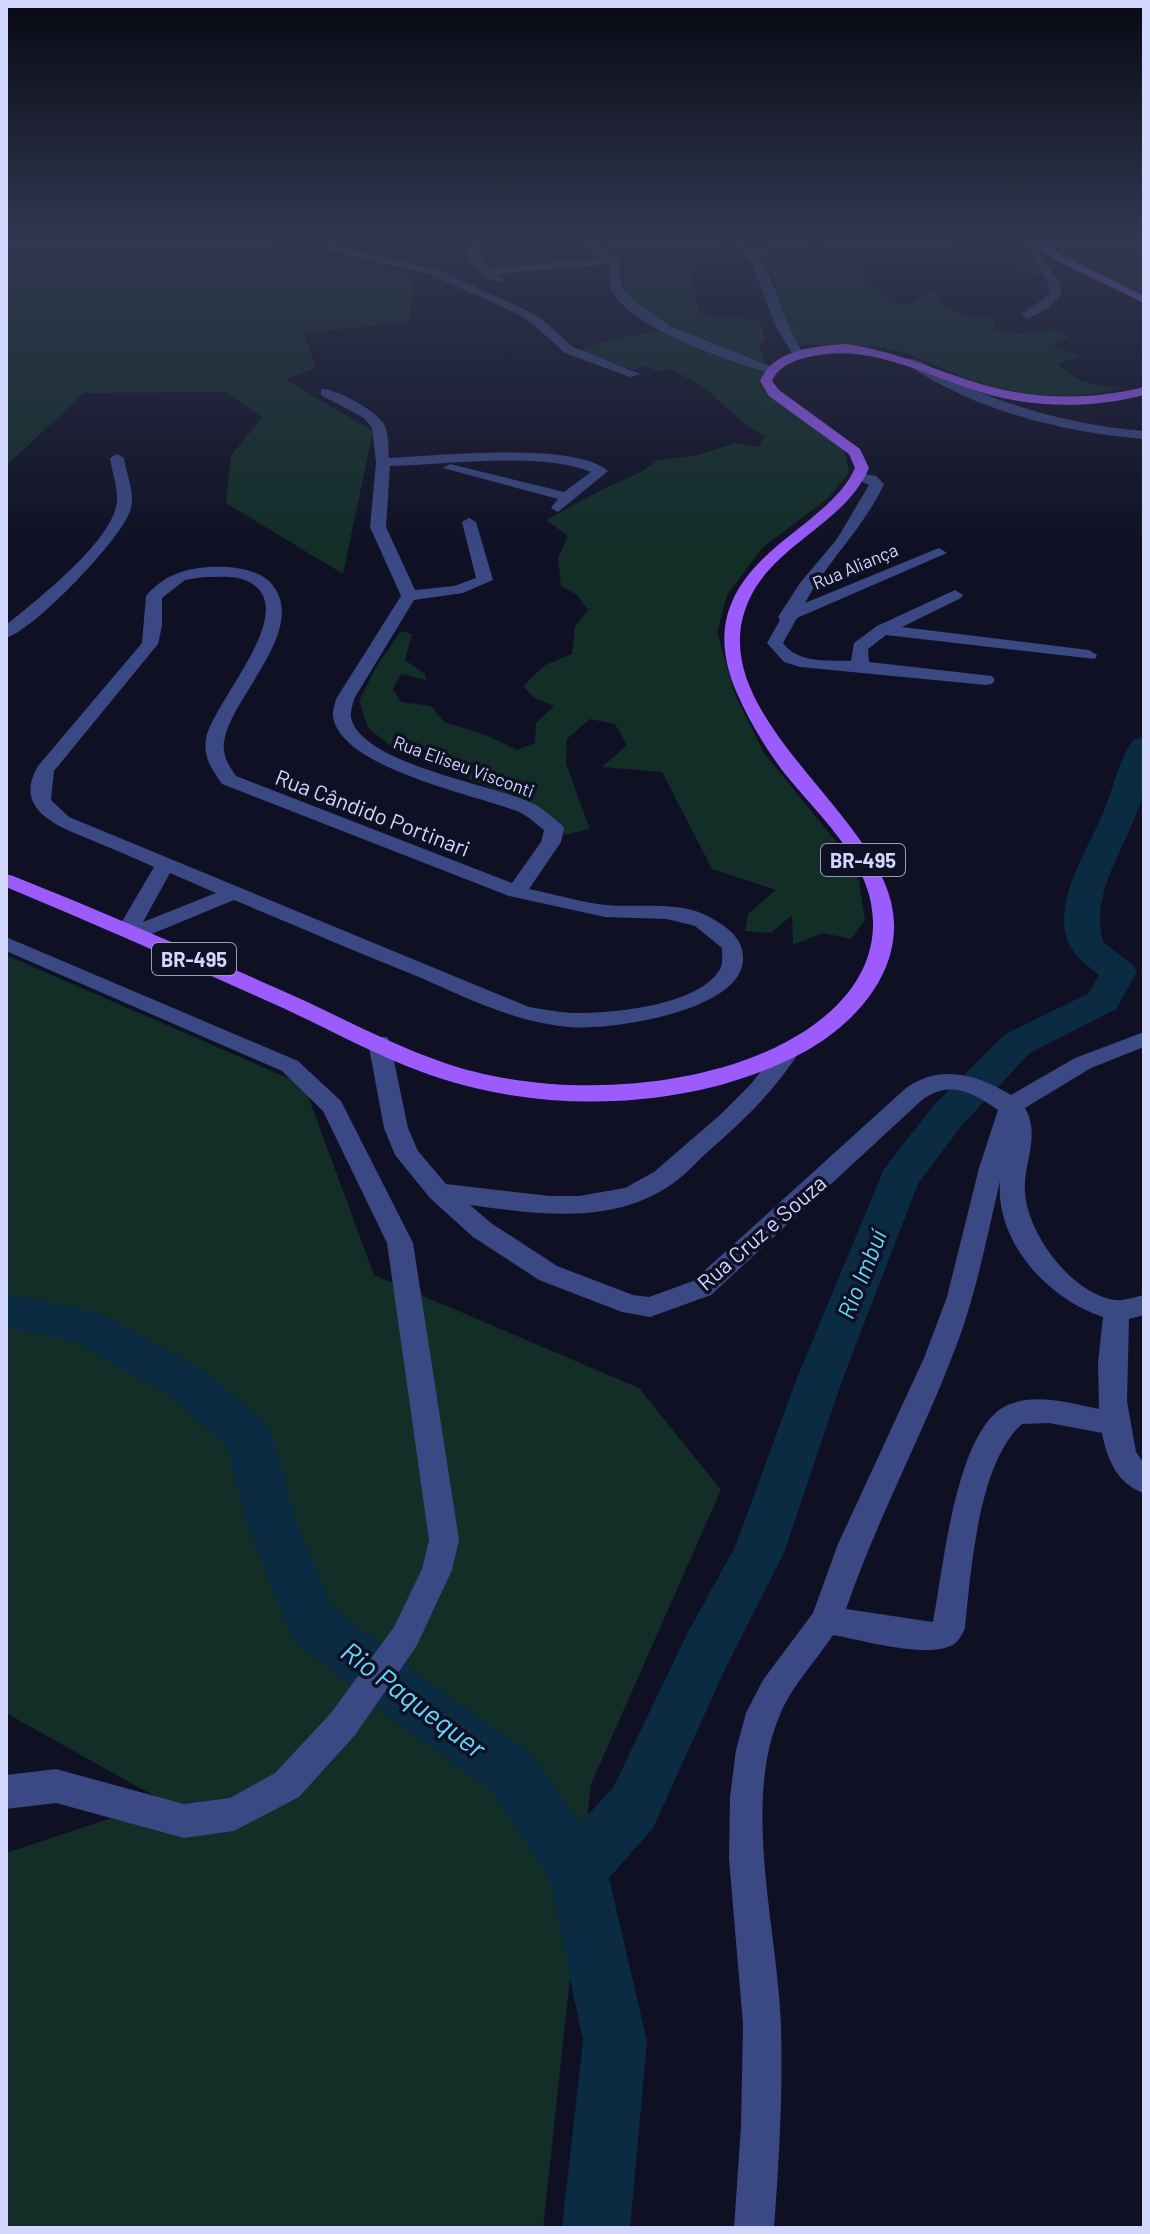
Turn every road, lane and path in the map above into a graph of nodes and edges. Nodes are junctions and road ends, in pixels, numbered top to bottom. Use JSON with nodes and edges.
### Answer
{"nodes":[{"id":1,"x":561,"y":343,"type":"edge"},
{"id":2,"x":693,"y":343,"type":"edge"},
{"id":3,"x":790,"y":343,"type":"edge"},
{"id":4,"x":799,"y":355,"type":"junction"},
{"id":5,"x":912,"y":362,"type":"junction"},
{"id":6,"x":772,"y":369,"type":"junction"},
{"id":7,"x":634,"y":374,"type":"dead end"},
{"id":8,"x":1144,"y":391,"type":"edge"},
{"id":9,"x":326,"y":392,"type":"dead end"},
{"id":10,"x":1144,"y":435,"type":"edge"},
{"id":11,"x":117,"y":458,"type":"dead end"},
{"id":12,"x":383,"y":462,"type":"junction"},
{"id":13,"x":442,"y":462,"type":"junction"},
{"id":14,"x":859,"y":477,"type":"junction"},
{"id":15,"x":469,"y":522,"type":"dead end"},
{"id":16,"x":939,"y":553,"type":"dead end"},
{"id":17,"x":955,"y":595,"type":"dead end"},
{"id":18,"x":409,"y":596,"type":"junction"},
{"id":19,"x":786,"y":617,"type":"junction"},
{"id":20,"x":883,"y":630,"type":"junction"},
{"id":21,"x":6,"y":633,"type":"edge"},
{"id":22,"x":1089,"y":655,"type":"dead end"},
{"id":23,"x":860,"y":666,"type":"junction"},
{"id":24,"x":986,"y":680,"type":"dead end"},
{"id":25,"x":165,"y":865,"type":"junction"},
{"id":26,"x":6,"y":880,"type":"edge"},
{"id":27,"x":516,"y":892,"type":"junction"},
{"id":28,"x":233,"y":893,"type":"junction"},
{"id":29,"x":131,"y":931,"type":"junction"},
{"id":30,"x":6,"y":943,"type":"edge"},
{"id":31,"x":1144,"y":1039,"type":"edge"},
{"id":32,"x":379,"y":1042,"type":"junction"},
{"id":33,"x":786,"y":1054,"type":"junction"},
{"id":34,"x":1002,"y":1101,"type":"junction"},
{"id":35,"x":439,"y":1192,"type":"junction"},
{"id":36,"x":1130,"y":1308,"type":"edge"},
{"id":37,"x":1116,"y":1424,"type":"junction"},
{"id":38,"x":1144,"y":1481,"type":"edge"},
{"id":39,"x":826,"y":1620,"type":"junction"},
{"id":40,"x":6,"y":1792,"type":"edge"},
{"id":41,"x":754,"y":2228,"type":"edge"}],
"edges":[{"from":1,"to":7,"type":"street"},
{"from":2,"to":6,"type":"street"},
{"from":3,"to":4,"type":"street"},
{"from":4,"to":5,"type":"main road"},
{"from":4,"to":6,"type":"main road"},
{"from":5,"to":8,"type":"main road"},
{"from":5,"to":10,"type":"street"},
{"from":6,"to":14,"type":"main road"},
{"from":9,"to":12,"type":"street"},
{"from":11,"to":21,"type":"street"},
{"from":12,"to":13,"type":"street"},
{"from":12,"to":18,"type":"street"},
{"from":13,"to":13,"type":"street"},
{"from":14,"to":19,"type":"street"},
{"from":14,"to":33,"type":"main road","number":"BR-495"},
{"from":15,"to":18,"type":"street"},
{"from":16,"to":19,"type":"street","name":"Rua Aliança"},
{"from":17,"to":20,"type":"street"},
{"from":18,"to":27,"type":"street","name":"Rua Eliseu Visconti"},
{"from":19,"to":23,"type":"street"},
{"from":20,"to":22,"type":"street"},
{"from":20,"to":23,"type":"street"},
{"from":23,"to":24,"type":"street"},
{"from":25,"to":27,"type":"street","name":"Rua Cândido Portinari"},
{"from":25,"to":28,"type":"street","name":"Rua Cândido Portinari"},
{"from":25,"to":29,"type":"street"},
{"from":26,"to":29,"type":"main road","number":"BR-495"},
{"from":27,"to":28,"type":"street","name":"Rua Cândido Portinari"},
{"from":28,"to":29,"type":"street"},
{"from":29,"to":32,"type":"main road","number":"BR-495"},
{"from":30,"to":40,"type":"street"},
{"from":31,"to":34,"type":"street"},
{"from":32,"to":33,"type":"main road","number":"BR-495"},
{"from":32,"to":35,"type":"street","name":"Rua Cruz e Souza"},
{"from":33,"to":35,"type":"street"},
{"from":34,"to":35,"type":"street","name":"Rua Cruz e Souza"},
{"from":34,"to":36,"type":"street"},
{"from":34,"to":39,"type":"street"},
{"from":36,"to":37,"type":"street"},
{"from":37,"to":38,"type":"street"},
{"from":37,"to":39,"type":"street"},
{"from":39,"to":41,"type":"street"}]}
